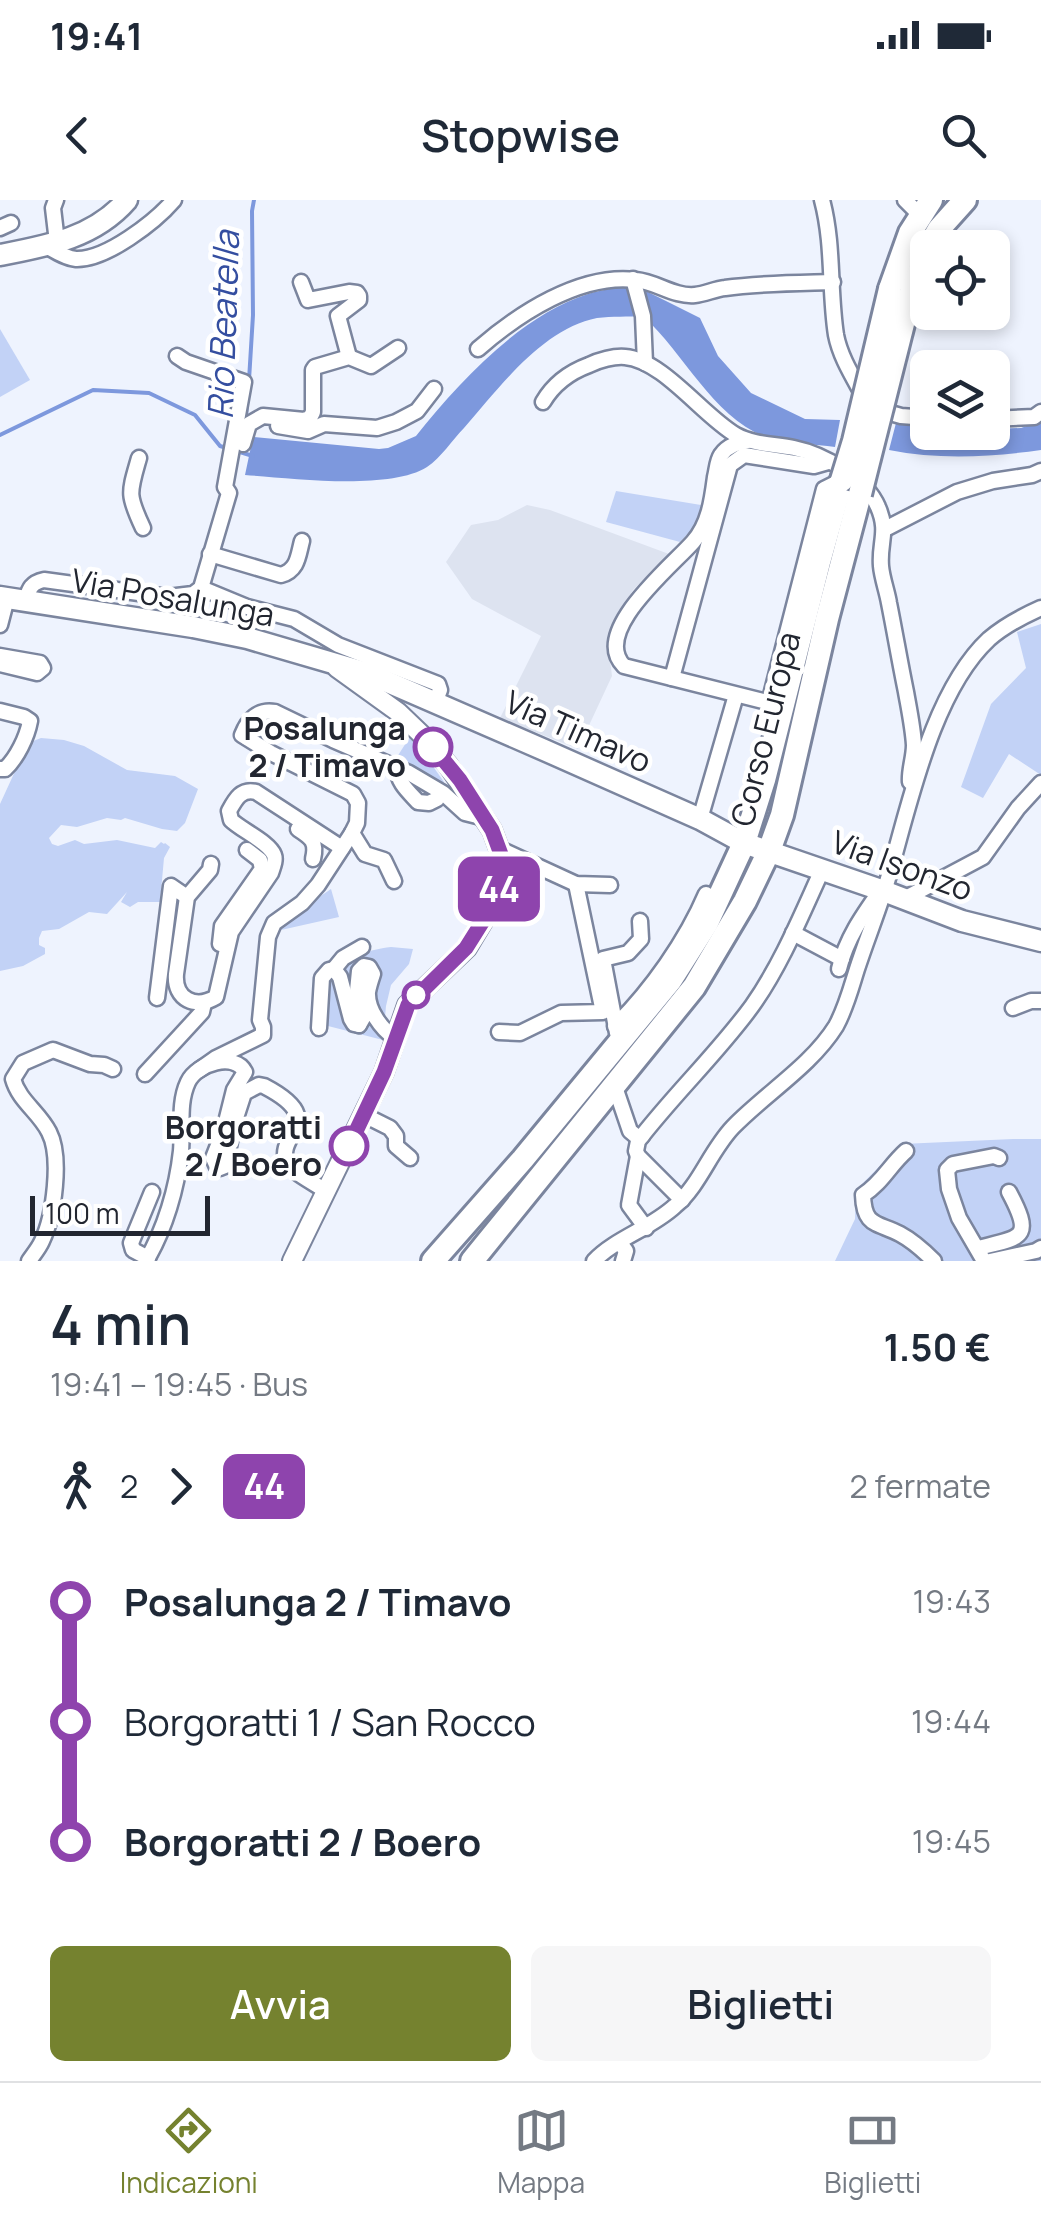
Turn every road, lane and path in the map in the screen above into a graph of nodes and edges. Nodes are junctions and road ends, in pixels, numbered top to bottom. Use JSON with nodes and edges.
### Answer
{"nodes":[{"id":1,"x":56,"y":200,"type":"edge"},
{"id":2,"x":128,"y":200,"type":"edge"},
{"id":3,"x":174,"y":200,"type":"edge"},
{"id":4,"x":822,"y":200,"type":"edge"},
{"id":5,"x":964,"y":200,"type":"edge"},
{"id":6,"x":919,"y":205,"type":"edge"},
{"id":7,"x":937,"y":230,"type":"edge"},
{"id":8,"x":52,"y":244,"type":"junction"},
{"id":9,"x":0,"y":255,"type":"edge"},
{"id":10,"x":910,"y":278,"type":"edge"},
{"id":11,"x":301,"y":282,"type":"dead end"},
{"id":12,"x":634,"y":282,"type":"junction"},
{"id":13,"x":833,"y":282,"type":"junction"},
{"id":14,"x":900,"y":290,"type":"junction"},
{"id":15,"x":398,"y":348,"type":"dead end"},
{"id":16,"x":478,"y":349,"type":"dead end"},
{"id":17,"x":177,"y":356,"type":"dead end"},
{"id":18,"x":349,"y":357,"type":"junction"},
{"id":19,"x":645,"y":358,"type":"junction"},
{"id":20,"x":434,"y":389,"type":"dead end"},
{"id":21,"x":543,"y":402,"type":"dead end"},
{"id":22,"x":1041,"y":412,"type":"edge"},
{"id":23,"x":910,"y":417,"type":"edge"},
{"id":24,"x":1010,"y":418,"type":"edge"},
{"id":25,"x":721,"y":424,"type":"junction"},
{"id":26,"x":245,"y":425,"type":"junction"},
{"id":27,"x":749,"y":441,"type":"junction"},
{"id":28,"x":139,"y":458,"type":"dead end"},
{"id":29,"x":718,"y":458,"type":"junction"},
{"id":30,"x":1041,"y":471,"type":"edge"},
{"id":31,"x":844,"y":478,"type":"junction"},
{"id":32,"x":142,"y":528,"type":"dead end"},
{"id":33,"x":885,"y":529,"type":"junction"},
{"id":34,"x":302,"y":541,"type":"dead end"},
{"id":35,"x":210,"y":554,"type":"junction"},
{"id":36,"x":201,"y":588,"type":"junction"},
{"id":37,"x":10,"y":599,"type":"edge"},
{"id":38,"x":1041,"y":608,"type":"edge"},
{"id":39,"x":0,"y":625,"type":"edge"},
{"id":40,"x":0,"y":656,"type":"edge"},
{"id":41,"x":0,"y":664,"type":"edge"},
{"id":42,"x":672,"y":678,"type":"junction"},
{"id":43,"x":736,"y":695,"type":"junction"},
{"id":44,"x":397,"y":702,"type":"junction"},
{"id":45,"x":433,"y":702,"type":"junction"},
{"id":46,"x":776,"y":704,"type":"junction"},
{"id":47,"x":0,"y":711,"type":"edge"},
{"id":48,"x":421,"y":728,"type":"junction"},
{"id":49,"x":397,"y":768,"type":"junction"},
{"id":50,"x":0,"y":769,"type":"edge"},
{"id":51,"x":1041,"y":783,"type":"edge"},
{"id":52,"x":911,"y":793,"type":"junction"},
{"id":53,"x":261,"y":795,"type":"junction"},
{"id":54,"x":437,"y":799,"type":"dead end"},
{"id":55,"x":484,"y":818,"type":"junction"},
{"id":56,"x":700,"y":819,"type":"junction"},
{"id":57,"x":352,"y":834,"type":"junction"},
{"id":58,"x":744,"y":842,"type":"junction"},
{"id":59,"x":342,"y":848,"type":"junction"},
{"id":60,"x":500,"y":849,"type":"junction"},
{"id":61,"x":247,"y":850,"type":"dead end"},
{"id":62,"x":769,"y":850,"type":"junction"},
{"id":63,"x":313,"y":859,"type":"dead end"},
{"id":64,"x":211,"y":864,"type":"dead end"},
{"id":65,"x":822,"y":870,"type":"junction"},
{"id":66,"x":394,"y":882,"type":"dead end"},
{"id":67,"x":576,"y":884,"type":"junction"},
{"id":68,"x":610,"y":885,"type":"dead end"},
{"id":69,"x":890,"y":893,"type":"junction"},
{"id":70,"x":706,"y":894,"type":"dead end"},
{"id":71,"x":187,"y":897,"type":"junction"},
{"id":72,"x":640,"y":922,"type":"dead end"},
{"id":73,"x":793,"y":934,"type":"junction"},
{"id":74,"x":1041,"y":942,"type":"edge"},
{"id":75,"x":362,"y":947,"type":"dead end"},
{"id":76,"x":334,"y":969,"type":"junction"},
{"id":77,"x":220,"y":984,"type":"junction"},
{"id":78,"x":157,"y":998,"type":"dead end"},
{"id":79,"x":1041,"y":1001,"type":"edge"},
{"id":80,"x":204,"y":1003,"type":"junction"},
{"id":81,"x":1012,"y":1008,"type":"dead end"},
{"id":82,"x":320,"y":1028,"type":"dead end"},
{"id":83,"x":499,"y":1032,"type":"dead end"},
{"id":84,"x":617,"y":1035,"type":"junction"},
{"id":85,"x":395,"y":1038,"type":"junction"},
{"id":86,"x":113,"y":1069,"type":"dead end"},
{"id":87,"x":199,"y":1070,"type":"junction"},
{"id":88,"x":145,"y":1074,"type":"dead end"},
{"id":89,"x":614,"y":1084,"type":"junction"},
{"id":90,"x":364,"y":1115,"type":"junction"},
{"id":91,"x":642,"y":1136,"type":"junction"},
{"id":92,"x":906,"y":1151,"type":"dead end"},
{"id":93,"x":638,"y":1156,"type":"junction"},
{"id":94,"x":410,"y":1158,"type":"dead end"},
{"id":95,"x":999,"y":1158,"type":"dead end"},
{"id":96,"x":326,"y":1190,"type":"junction"},
{"id":97,"x":152,"y":1192,"type":"dead end"},
{"id":98,"x":1009,"y":1192,"type":"dead end"},
{"id":99,"x":682,"y":1200,"type":"junction"},
{"id":100,"x":646,"y":1228,"type":"junction"},
{"id":101,"x":620,"y":1243,"type":"junction"},
{"id":102,"x":1041,"y":1248,"type":"edge"},
{"id":103,"x":984,"y":1257,"type":"edge"},
{"id":104,"x":147,"y":1260,"type":"edge"},
{"id":105,"x":29,"y":1261,"type":"edge"},
{"id":106,"x":292,"y":1261,"type":"edge"},
{"id":107,"x":432,"y":1261,"type":"edge"},
{"id":108,"x":472,"y":1261,"type":"edge"},
{"id":109,"x":594,"y":1261,"type":"edge"},
{"id":110,"x":623,"y":1261,"type":"edge"},
{"id":111,"x":934,"y":1261,"type":"edge"}],
"edges":[{"from":1,"to":8,"type":"street"},
{"from":2,"to":8,"type":"main road"},
{"from":3,"to":8,"type":"street"},
{"from":4,"to":13,"type":"street"},
{"from":5,"to":7,"type":"main road","name":"Corso Europa"},
{"from":6,"to":14,"type":"main road","name":"Corso Europa"},
{"from":8,"to":9,"type":"main road"},
{"from":10,"to":14,"type":"main road","name":"Corso Europa"},
{"from":11,"to":18,"type":"street"},
{"from":12,"to":13,"type":"street"},
{"from":12,"to":16,"type":"street"},
{"from":12,"to":19,"type":"street"},
{"from":13,"to":23,"type":"street"},
{"from":14,"to":31,"type":"main road","name":"Corso Europa","bridge":true},
{"from":15,"to":18,"type":"street"},
{"from":17,"to":26,"type":"street"},
{"from":18,"to":26,"type":"street"},
{"from":19,"to":21,"type":"street"},
{"from":19,"to":25,"type":"street"},
{"from":20,"to":26,"type":"street"},
{"from":22,"to":24,"type":"street"},
{"from":25,"to":27,"type":"street"},
{"from":25,"to":29,"type":"street"},
{"from":26,"to":35,"type":"street"},
{"from":27,"to":29,"type":"street"},
{"from":27,"to":31,"type":"street"},
{"from":28,"to":32,"type":"street"},
{"from":29,"to":42,"type":"street","name":"Corso Europa"},
{"from":30,"to":33,"type":"street"},
{"from":31,"to":33,"type":"street"},
{"from":31,"to":42,"type":"street"},
{"from":31,"to":46,"type":"main road","name":"Corso Europa"},
{"from":31,"to":62,"type":"main road","name":"Corso Europa"},
{"from":33,"to":52,"type":"street"},
{"from":34,"to":35,"type":"street"},
{"from":35,"to":36,"type":"street"},
{"from":36,"to":37,"type":"street"},
{"from":36,"to":45,"type":"street"},
{"from":37,"to":39,"type":"street"},
{"from":37,"to":44,"type":"main road","name":"Via Posalunga"},
{"from":38,"to":52,"type":"street"},
{"from":40,"to":41,"type":"street"},
{"from":42,"to":43,"type":"street","name":"Corso Europa"},
{"from":43,"to":46,"type":"street","name":"Corso Europa"},
{"from":43,"to":56,"type":"street"},
{"from":44,"to":45,"type":"main road","name":"Via Posalunga"},
{"from":44,"to":48,"type":"street","name":"Via Posalunga"},
{"from":45,"to":48,"type":"street"},
{"from":45,"to":56,"type":"main road","name":"Via Timavo"},
{"from":46,"to":58,"type":"main road","name":"Corso Europa"},
{"from":47,"to":50,"type":"street"},
{"from":48,"to":55,"type":"street","name":"Via Posalunga"},
{"from":49,"to":54,"type":"street"},
{"from":49,"to":55,"type":"street"},
{"from":49,"to":57,"type":"street"},
{"from":51,"to":69,"type":"street"},
{"from":52,"to":69,"type":"street"},
{"from":53,"to":59,"type":"street"},
{"from":53,"to":63,"type":"street"},
{"from":53,"to":77,"type":"street"},
{"from":55,"to":60,"type":"street","name":"Via Posalunga"},
{"from":56,"to":58,"type":"main road","name":"Via Timavo"},
{"from":57,"to":59,"type":"street"},
{"from":57,"to":66,"type":"street"},
{"from":58,"to":62,"type":"main road","name":"Via Isonzo"},
{"from":58,"to":84,"type":"main road","name":"Corso Europa"},
{"from":59,"to":87,"type":"street"},
{"from":60,"to":67,"type":"street"},
{"from":60,"to":85,"type":"street"},
{"from":61,"to":77,"type":"street"},
{"from":62,"to":65,"type":"main road","name":"Via Isonzo"},
{"from":62,"to":89,"type":"main road","name":"Corso Europa"},
{"from":64,"to":71,"type":"street"},
{"from":65,"to":69,"type":"main road","name":"Via Isonzo"},
{"from":65,"to":73,"type":"street"},
{"from":67,"to":68,"type":"street"},
{"from":67,"to":83,"type":"street"},
{"from":69,"to":73,"type":"street"},
{"from":69,"to":74,"type":"main road","name":"Via Isonzo"},
{"from":69,"to":99,"type":"street"},
{"from":70,"to":84,"type":"street"},
{"from":71,"to":78,"type":"street"},
{"from":71,"to":80,"type":"street"},
{"from":72,"to":84,"type":"street"},
{"from":73,"to":91,"type":"street"},
{"from":75,"to":76,"type":"street"},
{"from":76,"to":82,"type":"street"},
{"from":76,"to":85,"type":"street"},
{"from":77,"to":80,"type":"street"},
{"from":79,"to":81,"type":"street"},
{"from":80,"to":88,"type":"street"},
{"from":84,"to":107,"type":"main road","name":"Corso Europa"},
{"from":85,"to":90,"type":"street"},
{"from":86,"to":105,"type":"street"},
{"from":87,"to":96,"type":"street"},
{"from":87,"to":104,"type":"street"},
{"from":89,"to":91,"type":"street"},
{"from":89,"to":108,"type":"main road","name":"Corso Europa"},
{"from":90,"to":94,"type":"street"},
{"from":90,"to":96,"type":"street"},
{"from":91,"to":93,"type":"street"},
{"from":92,"to":111,"type":"street"},
{"from":93,"to":99,"type":"street"},
{"from":93,"to":100,"type":"street"},
{"from":95,"to":103,"type":"street"},
{"from":96,"to":106,"type":"street"},
{"from":97,"to":104,"type":"street"},
{"from":98,"to":103,"type":"street"},
{"from":99,"to":100,"type":"street"},
{"from":100,"to":101,"type":"street"},
{"from":101,"to":109,"type":"street"},
{"from":101,"to":110,"type":"street"},
{"from":102,"to":103,"type":"street"}]}
